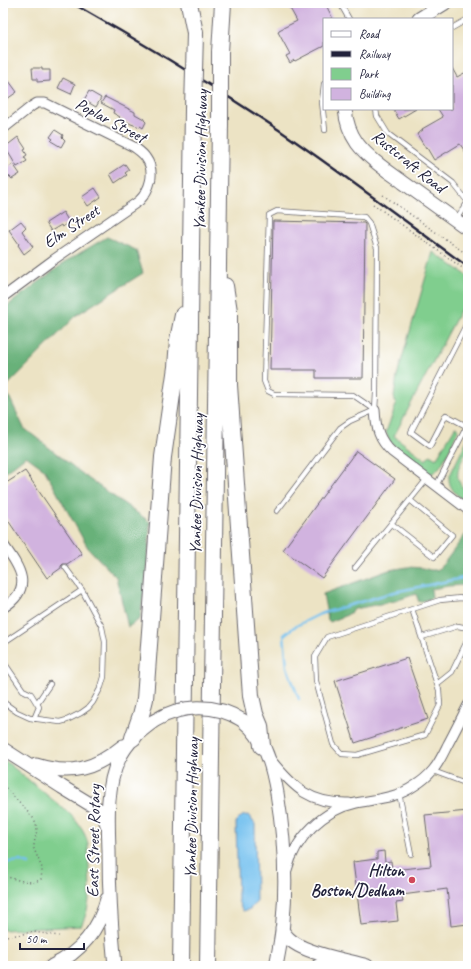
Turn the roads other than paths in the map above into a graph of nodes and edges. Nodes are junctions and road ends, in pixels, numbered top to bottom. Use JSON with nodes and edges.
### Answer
{"nodes":[{"id":1,"x":189,"y":3,"type":"edge"},
{"id":2,"x":196,"y":3,"type":"edge"},
{"id":3,"x":222,"y":3,"type":"edge"},
{"id":4,"x":340,"y":3,"type":"edge"},
{"id":5,"x":445,"y":3,"type":"edge"},
{"id":6,"x":348,"y":18,"type":"edge"},
{"id":7,"x":420,"y":18,"type":"edge"},
{"id":8,"x":468,"y":19,"type":"edge"},
{"id":9,"x":453,"y":27,"type":"edge"},
{"id":10,"x":194,"y":33,"type":"junction"},
{"id":11,"x":323,"y":93,"type":"edge"},
{"id":12,"x":345,"y":110,"type":"edge"},
{"id":13,"x":376,"y":110,"type":"edge"},
{"id":14,"x":3,"y":129,"type":"edge"},
{"id":15,"x":325,"y":130,"type":"dead end"},
{"id":16,"x":151,"y":178,"type":"joint"},
{"id":17,"x":468,"y":202,"type":"edge"},
{"id":18,"x":455,"y":220,"type":"junction"},
{"id":19,"x":468,"y":229,"type":"edge"},
{"id":20,"x":218,"y":247,"type":"junction"},
{"id":21,"x":191,"y":278,"type":"junction"},
{"id":22,"x":3,"y":297,"type":"edge"},
{"id":23,"x":468,"y":321,"type":"edge"},
{"id":24,"x":375,"y":410,"type":"junction"},
{"id":25,"x":467,"y":426,"type":"edge"},
{"id":26,"x":427,"y":479,"type":"junction"},
{"id":27,"x":436,"y":486,"type":"junction"},
{"id":28,"x":410,"y":500,"type":"junction"},
{"id":29,"x":468,"y":510,"type":"edge"},
{"id":30,"x":277,"y":511,"type":"dead end"},
{"id":31,"x":392,"y":522,"type":"junction"},
{"id":32,"x":3,"y":544,"type":"edge"},
{"id":33,"x":65,"y":568,"type":"dead end"},
{"id":34,"x":355,"y":568,"type":"dead end"},
{"id":35,"x":82,"y":590,"type":"junction"},
{"id":36,"x":468,"y":598,"type":"edge"},
{"id":37,"x":3,"y":608,"type":"edge"},
{"id":38,"x":412,"y":609,"type":"junction"},
{"id":39,"x":468,"y":628,"type":"edge"},
{"id":40,"x":422,"y":637,"type":"junction"},
{"id":41,"x":468,"y":639,"type":"edge"},
{"id":42,"x":3,"y":643,"type":"edge"},
{"id":43,"x":3,"y":661,"type":"edge"},
{"id":44,"x":50,"y":684,"type":"dead end"},
{"id":45,"x":437,"y":684,"type":"junction"},
{"id":46,"x":3,"y":702,"type":"edge"},
{"id":47,"x":37,"y":703,"type":"junction"},
{"id":48,"x":468,"y":705,"type":"edge"},
{"id":49,"x":34,"y":719,"type":"junction"},
{"id":50,"x":131,"y":740,"type":"junction"},
{"id":51,"x":3,"y":749,"type":"edge"},
{"id":52,"x":265,"y":750,"type":"junction"},
{"id":53,"x":17,"y":757,"type":"junction"},
{"id":54,"x":433,"y":771,"type":"junction"},
{"id":55,"x":468,"y":784,"type":"edge"},
{"id":56,"x":400,"y":793,"type":"junction"},
{"id":57,"x":354,"y":803,"type":"junction"},
{"id":58,"x":109,"y":837,"type":"junction"},
{"id":59,"x":411,"y":854,"type":"dead end"},
{"id":60,"x":284,"y":891,"type":"junction"},
{"id":61,"x":109,"y":892,"type":"junction"},
{"id":62,"x":282,"y":929,"type":"junction"},
{"id":63,"x":351,"y":962,"type":"junction"},
{"id":64,"x":52,"y":966,"type":"edge"},
{"id":65,"x":115,"y":966,"type":"edge"},
{"id":66,"x":181,"y":966,"type":"edge"},
{"id":67,"x":208,"y":966,"type":"edge"},
{"id":68,"x":276,"y":966,"type":"edge"},
{"id":69,"x":318,"y":966,"type":"edge"},
{"id":70,"x":367,"y":966,"type":"edge"}],
"edges":[{"from":1,"to":10,"type":"highway"},
{"from":2,"to":10,"type":"highway","name":"Yankee Division Highway"},
{"from":3,"to":20,"type":"highway","name":"Yankee Division Highway","bridge":true},
{"from":4,"to":6,"type":"lane"},
{"from":5,"to":7,"type":"main road"},
{"from":8,"to":9,"type":"lane"},
{"from":10,"to":21,"type":"highway","name":"Yankee Division Highway","bridge":true},
{"from":11,"to":15,"type":"lane"},
{"from":12,"to":18,"type":"main road","name":"Rustcraft Road"},
{"from":13,"to":17,"type":"lane"},
{"from":14,"to":16,"type":"street","name":"Poplar Street"},
{"from":16,"to":22,"type":"street","name":"Elm Street"},
{"from":17,"to":18,"type":"lane"},
{"from":18,"to":19,"type":"main road","name":"Rustcraft Road"},
{"from":20,"to":52,"type":"highway"},
{"from":20,"to":67,"type":"highway","name":"Yankee Division Highway"},
{"from":21,"to":50,"type":"highway"},
{"from":21,"to":66,"type":"highway","name":"Yankee Division Highway"},
{"from":23,"to":25,"type":"lane"},
{"from":24,"to":24,"type":"lane"},
{"from":24,"to":26,"type":"street"},
{"from":24,"to":30,"type":"lane"},
{"from":25,"to":27,"type":"lane"},
{"from":26,"to":27,"type":"street"},
{"from":26,"to":28,"type":"lane"},
{"from":27,"to":29,"type":"street"},
{"from":28,"to":31,"type":"lane"},
{"from":28,"to":31,"type":"lane"},
{"from":31,"to":34,"type":"lane"},
{"from":32,"to":37,"type":"street"},
{"from":33,"to":35,"type":"lane"},
{"from":35,"to":42,"type":"lane"},
{"from":35,"to":49,"type":"lane"},
{"from":36,"to":38,"type":"lane"},
{"from":38,"to":40,"type":"lane"},
{"from":38,"to":45,"type":"lane"},
{"from":39,"to":40,"type":"lane"},
{"from":40,"to":45,"type":"lane"},
{"from":41,"to":45,"type":"lane"},
{"from":43,"to":47,"type":"lane"},
{"from":44,"to":47,"type":"lane"},
{"from":46,"to":49,"type":"lane"},
{"from":47,"to":49,"type":"lane"},
{"from":48,"to":54,"type":"street"},
{"from":50,"to":52,"type":"main road","name":"East Street Rotary","bridge":true},
{"from":50,"to":53,"type":"main road"},
{"from":50,"to":58,"type":"main road","name":"East Street Rotary"},
{"from":51,"to":53,"type":"main road"},
{"from":52,"to":57,"type":"street"},
{"from":52,"to":60,"type":"main road","name":"East Street Rotary"},
{"from":53,"to":58,"type":"main road"},
{"from":54,"to":55,"type":"lane"},
{"from":54,"to":56,"type":"street"},
{"from":56,"to":57,"type":"street"},
{"from":56,"to":59,"type":"lane"},
{"from":57,"to":60,"type":"street"},
{"from":58,"to":61,"type":"main road","name":"East Street Rotary"},
{"from":60,"to":62,"type":"main road","name":"East Street Rotary"},
{"from":61,"to":64,"type":"main road"},
{"from":61,"to":65,"type":"main road","name":"East Street Rotary"},
{"from":62,"to":63,"type":"main road"},
{"from":62,"to":68,"type":"main road","name":"East Street Rotary"},
{"from":63,"to":69,"type":"main road"},
{"from":63,"to":70,"type":"main road"}]}
